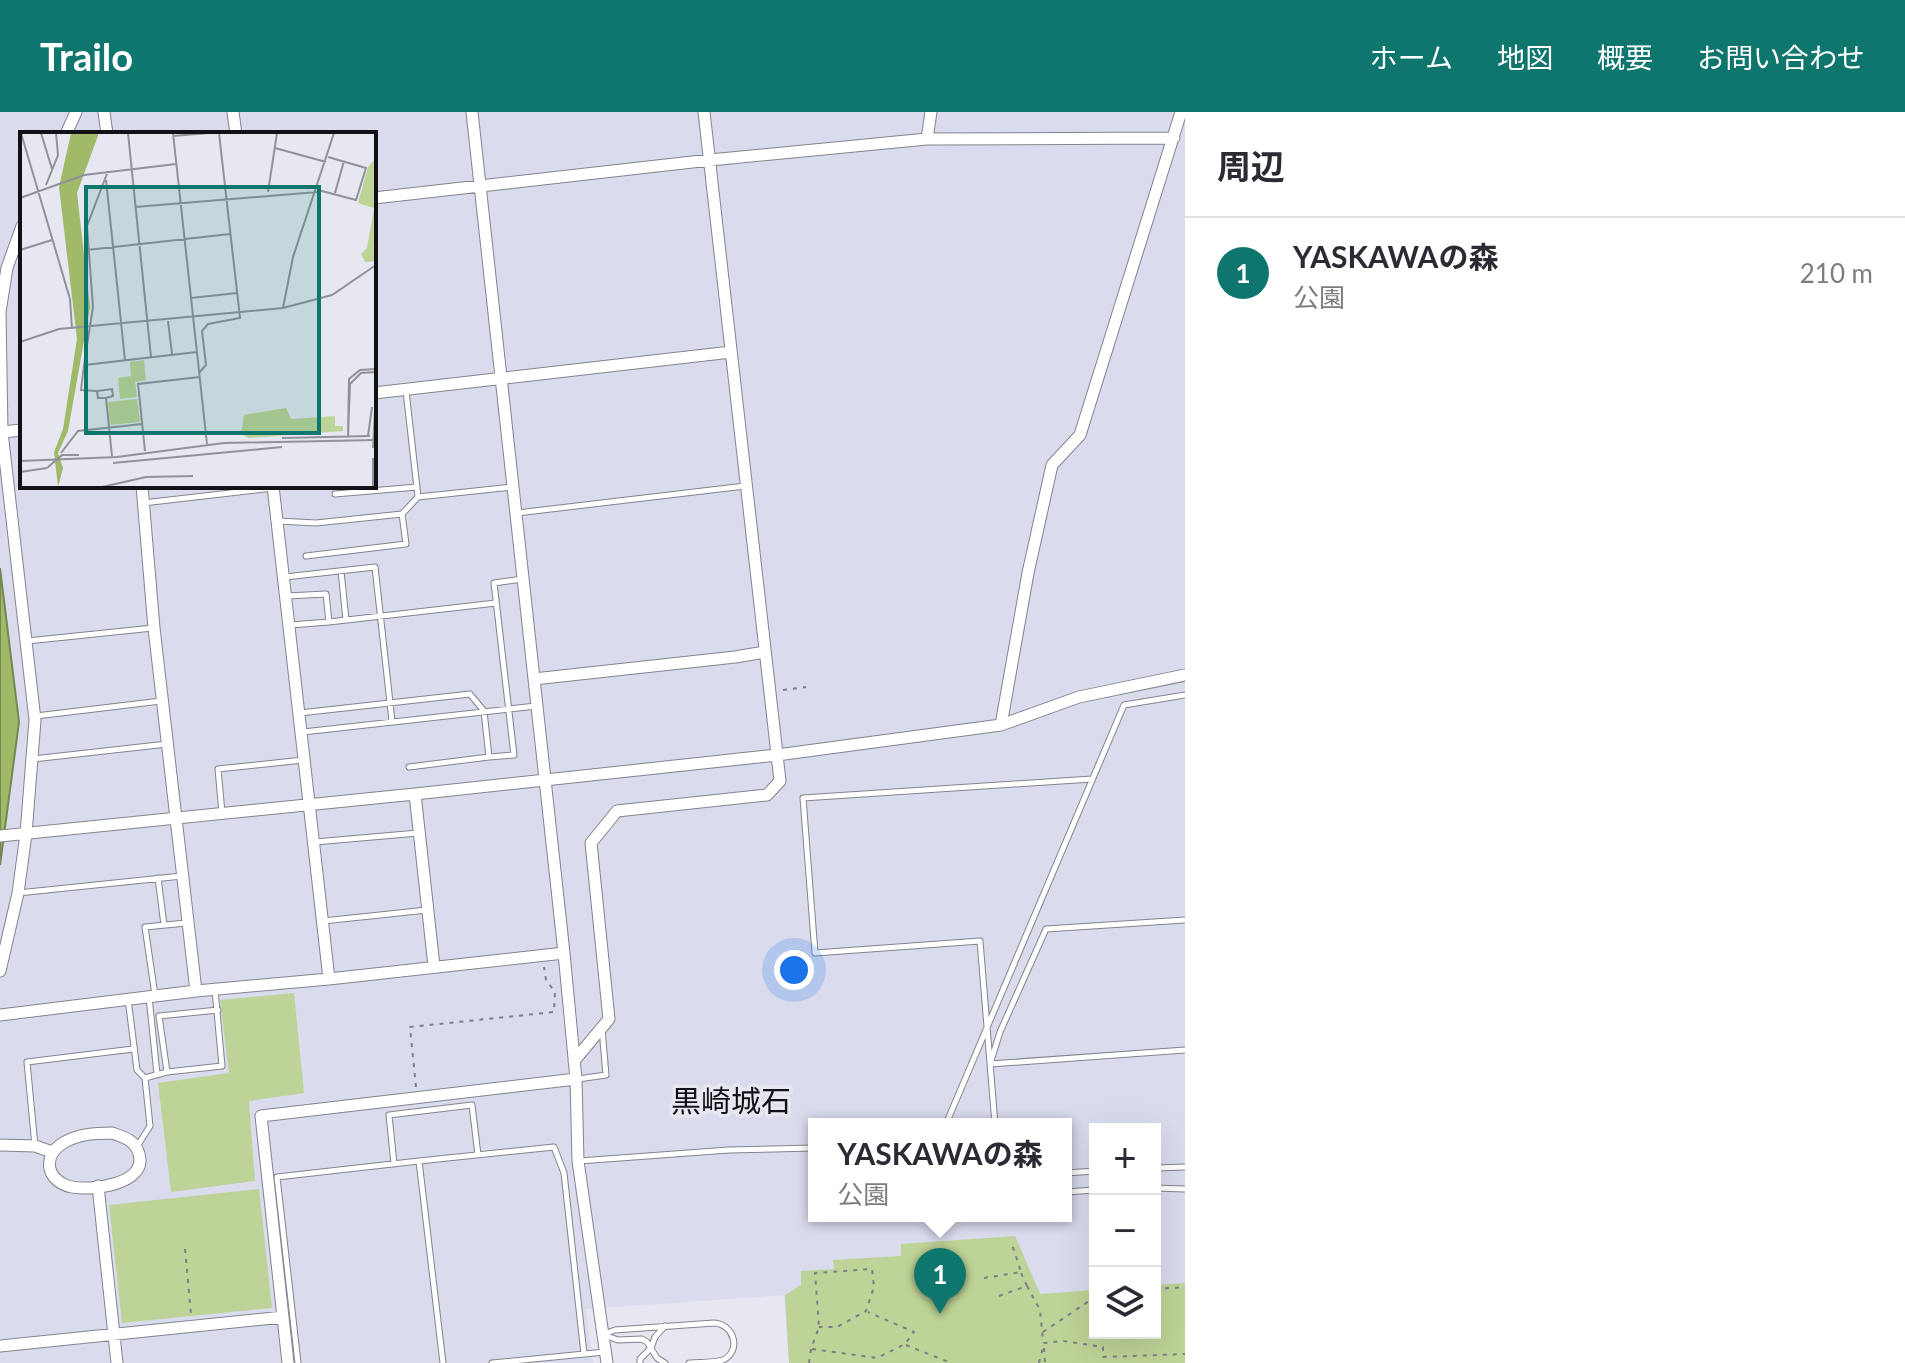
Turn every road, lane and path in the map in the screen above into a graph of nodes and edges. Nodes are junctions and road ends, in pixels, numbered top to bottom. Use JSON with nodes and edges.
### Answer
{"nodes":[{"id":1,"x":76,"y":112,"type":"edge"},
{"id":2,"x":104,"y":112,"type":"edge"},
{"id":3,"x":233,"y":112,"type":"edge"},
{"id":4,"x":472,"y":112,"type":"edge"},
{"id":5,"x":704,"y":112,"type":"edge"},
{"id":6,"x":931,"y":112,"type":"edge"},
{"id":7,"x":1181,"y":112,"type":"edge"},
{"id":8,"x":1179,"y":130,"type":"edge"},
{"id":9,"x":67,"y":132,"type":"edge"},
{"id":10,"x":107,"y":132,"type":"edge"},
{"id":11,"x":236,"y":132,"type":"edge"},
{"id":12,"x":927,"y":139,"type":"junction"},
{"id":13,"x":710,"y":160,"type":"junction"},
{"id":14,"x":481,"y":187,"type":"junction"},
{"id":15,"x":376,"y":198,"type":"edge"},
{"id":16,"x":20,"y":232,"type":"edge"},
{"id":17,"x":731,"y":352,"type":"junction"},
{"id":18,"x":500,"y":378,"type":"junction"},
{"id":19,"x":406,"y":390,"type":"junction"},
{"id":20,"x":376,"y":393,"type":"edge"},
{"id":21,"x":20,"y":430,"type":"edge"},
{"id":22,"x":2,"y":432,"type":"junction"},
{"id":23,"x":746,"y":486,"type":"junction"},
{"id":24,"x":417,"y":487,"type":"junction"},
{"id":25,"x":514,"y":487,"type":"junction"},
{"id":26,"x":142,"y":488,"type":"edge"},
{"id":27,"x":266,"y":488,"type":"edge"},
{"id":28,"x":274,"y":488,"type":"edge"},
{"id":29,"x":335,"y":494,"type":"dead end"},
{"id":30,"x":418,"y":497,"type":"junction"},
{"id":31,"x":143,"y":503,"type":"junction"},
{"id":32,"x":516,"y":513,"type":"junction"},
{"id":33,"x":402,"y":514,"type":"junction"},
{"id":34,"x":277,"y":521,"type":"junction"},
{"id":35,"x":306,"y":556,"type":"dead end"},
{"id":36,"x":341,"y":571,"type":"junction"},
{"id":37,"x":284,"y":577,"type":"junction"},
{"id":38,"x":523,"y":579,"type":"junction"},
{"id":39,"x":287,"y":596,"type":"junction"},
{"id":40,"x":496,"y":603,"type":"junction"},
{"id":41,"x":380,"y":617,"type":"junction"},
{"id":42,"x":346,"y":620,"type":"junction"},
{"id":43,"x":329,"y":622,"type":"junction"},
{"id":44,"x":290,"y":625,"type":"junction"},
{"id":45,"x":154,"y":628,"type":"junction"},
{"id":46,"x":26,"y":641,"type":"junction"},
{"id":47,"x":765,"y":652,"type":"junction"},
{"id":48,"x":1185,"y":675,"type":"edge"},
{"id":49,"x":534,"y":679,"type":"junction"},
{"id":50,"x":806,"y":687,"type":"dead end"},
{"id":51,"x":770,"y":691,"type":"junction"},
{"id":52,"x":1185,"y":695,"type":"edge"},
{"id":53,"x":162,"y":701,"type":"junction"},
{"id":54,"x":389,"y":701,"type":"junction"},
{"id":55,"x":537,"y":706,"type":"junction"},
{"id":56,"x":509,"y":709,"type":"junction"},
{"id":57,"x":484,"y":711,"type":"junction"},
{"id":58,"x":300,"y":713,"type":"junction"},
{"id":59,"x":35,"y":717,"type":"junction"},
{"id":60,"x":392,"y":721,"type":"junction"},
{"id":61,"x":1001,"y":725,"type":"junction"},
{"id":62,"x":302,"y":732,"type":"junction"},
{"id":63,"x":168,"y":744,"type":"junction"},
{"id":64,"x":777,"y":755,"type":"junction"},
{"id":65,"x":489,"y":757,"type":"junction"},
{"id":66,"x":32,"y":759,"type":"junction"},
{"id":67,"x":304,"y":760,"type":"junction"},
{"id":68,"x":409,"y":767,"type":"dead end"},
{"id":69,"x":544,"y":779,"type":"junction"},
{"id":70,"x":1092,"y":779,"type":"junction"},
{"id":71,"x":415,"y":794,"type":"junction"},
{"id":72,"x":308,"y":805,"type":"junction"},
{"id":73,"x":222,"y":814,"type":"junction"},
{"id":74,"x":176,"y":819,"type":"junction"},
{"id":75,"x":418,"y":833,"type":"junction"},
{"id":76,"x":26,"y":834,"type":"junction"},
{"id":77,"x":4,"y":836,"type":"edge"},
{"id":78,"x":314,"y":842,"type":"junction"},
{"id":79,"x":183,"y":875,"type":"junction"},
{"id":80,"x":158,"y":878,"type":"junction"},
{"id":81,"x":18,"y":893,"type":"junction"},
{"id":82,"x":427,"y":910,"type":"junction"},
{"id":83,"x":1185,"y":920,"type":"edge"},
{"id":84,"x":322,"y":921,"type":"junction"},
{"id":85,"x":188,"y":923,"type":"junction"},
{"id":86,"x":164,"y":925,"type":"junction"},
{"id":87,"x":564,"y":953,"type":"junction"},
{"id":88,"x":542,"y":956,"type":"junction"},
{"id":89,"x":434,"y":966,"type":"junction"},
{"id":90,"x":0,"y":971,"type":"edge"},
{"id":91,"x":329,"y":979,"type":"junction"},
{"id":92,"x":215,"y":989,"type":"junction"},
{"id":93,"x":196,"y":991,"type":"junction"},
{"id":94,"x":152,"y":996,"type":"junction"},
{"id":95,"x":128,"y":998,"type":"junction"},
{"id":96,"x":218,"y":1010,"type":"junction"},
{"id":97,"x":0,"y":1015,"type":"edge"},
{"id":98,"x":987,"y":1027,"type":"junction"},
{"id":99,"x":601,"y":1028,"type":"junction"},
{"id":100,"x":133,"y":1049,"type":"junction"},
{"id":101,"x":1185,"y":1050,"type":"edge"},
{"id":102,"x":574,"y":1061,"type":"junction"},
{"id":103,"x":990,"y":1064,"type":"junction"},
{"id":104,"x":167,"y":1072,"type":"junction"},
{"id":105,"x":157,"y":1074,"type":"junction"},
{"id":106,"x":145,"y":1078,"type":"junction"},
{"id":107,"x":576,"y":1079,"type":"junction"},
{"id":108,"x":417,"y":1096,"type":"junction"},
{"id":109,"x":949,"y":1118,"type":"edge"},
{"id":110,"x":994,"y":1118,"type":"edge"},
{"id":111,"x":0,"y":1145,"type":"edge"},
{"id":112,"x":35,"y":1146,"type":"junction"},
{"id":113,"x":137,"y":1147,"type":"junction"},
{"id":114,"x":808,"y":1148,"type":"edge"},
{"id":115,"x":52,"y":1152,"type":"junction"},
{"id":116,"x":478,"y":1155,"type":"junction"},
{"id":117,"x":419,"y":1161,"type":"junction"},
{"id":118,"x":578,"y":1161,"type":"junction"},
{"id":119,"x":394,"y":1164,"type":"junction"},
{"id":120,"x":1185,"y":1167,"type":"edge"},
{"id":121,"x":1161,"y":1168,"type":"edge"},
{"id":122,"x":98,"y":1186,"type":"junction"},
{"id":123,"x":1161,"y":1188,"type":"edge"},
{"id":124,"x":1185,"y":1189,"type":"edge"},
{"id":125,"x":1011,"y":1241,"type":"dead end"},
{"id":126,"x":185,"y":1249,"type":"dead end"},
{"id":127,"x":1021,"y":1272,"type":"junction"},
{"id":128,"x":984,"y":1278,"type":"dead end"},
{"id":129,"x":1027,"y":1286,"type":"junction"},
{"id":130,"x":1185,"y":1287,"type":"edge"},
{"id":131,"x":1161,"y":1289,"type":"edge"},
{"id":132,"x":999,"y":1296,"type":"dead end"},
{"id":133,"x":1089,"y":1301,"type":"edge"},
{"id":134,"x":866,"y":1311,"type":"junction"},
{"id":135,"x":283,"y":1317,"type":"junction"},
{"id":136,"x":665,"y":1326,"type":"junction"},
{"id":137,"x":192,"y":1327,"type":"junction"},
{"id":138,"x":819,"y":1327,"type":"junction"},
{"id":139,"x":1042,"y":1333,"type":"junction"},
{"id":140,"x":115,"y":1334,"type":"junction"},
{"id":141,"x":603,"y":1335,"type":"junction"},
{"id":142,"x":1044,"y":1343,"type":"junction"},
{"id":143,"x":905,"y":1344,"type":"junction"},
{"id":144,"x":0,"y":1346,"type":"edge"},
{"id":145,"x":651,"y":1348,"type":"junction"},
{"id":146,"x":811,"y":1349,"type":"junction"},
{"id":147,"x":584,"y":1354,"type":"junction"},
{"id":148,"x":1185,"y":1354,"type":"edge"},
{"id":149,"x":607,"y":1358,"type":"edge"},
{"id":150,"x":117,"y":1363,"type":"edge"},
{"id":151,"x":288,"y":1363,"type":"edge"},
{"id":152,"x":298,"y":1363,"type":"edge"},
{"id":153,"x":443,"y":1363,"type":"edge"},
{"id":154,"x":492,"y":1363,"type":"edge"},
{"id":155,"x":640,"y":1363,"type":"edge"},
{"id":156,"x":665,"y":1363,"type":"edge"},
{"id":157,"x":689,"y":1363,"type":"edge"},
{"id":158,"x":809,"y":1363,"type":"edge"},
{"id":159,"x":951,"y":1363,"type":"edge"},
{"id":160,"x":1039,"y":1363,"type":"edge"},
{"id":161,"x":1045,"y":1363,"type":"edge"}],
"edges":[{"from":1,"to":9,"type":"street"},
{"from":2,"to":10,"type":"street"},
{"from":3,"to":11,"type":"street"},
{"from":4,"to":14,"type":"street"},
{"from":5,"to":13,"type":"street"},
{"from":6,"to":12,"type":"street"},
{"from":7,"to":8,"type":"street"},
{"from":8,"to":12,"type":"street"},
{"from":8,"to":61,"type":"street"},
{"from":12,"to":13,"type":"street"},
{"from":13,"to":14,"type":"street"},
{"from":13,"to":17,"type":"street"},
{"from":14,"to":15,"type":"street"},
{"from":14,"to":18,"type":"street"},
{"from":16,"to":22,"type":"street"},
{"from":17,"to":18,"type":"street"},
{"from":17,"to":23,"type":"street"},
{"from":18,"to":19,"type":"street"},
{"from":18,"to":25,"type":"street"},
{"from":19,"to":20,"type":"street"},
{"from":19,"to":24,"type":"lane"},
{"from":21,"to":22,"type":"street"},
{"from":22,"to":46,"type":"street"},
{"from":23,"to":32,"type":"lane"},
{"from":23,"to":47,"type":"street"},
{"from":24,"to":29,"type":"lane"},
{"from":24,"to":30,"type":"lane"},
{"from":25,"to":30,"type":"lane"},
{"from":25,"to":32,"type":"street"},
{"from":26,"to":31,"type":"street"},
{"from":27,"to":31,"type":"lane"},
{"from":28,"to":34,"type":"street"},
{"from":30,"to":33,"type":"lane"},
{"from":31,"to":45,"type":"street"},
{"from":32,"to":38,"type":"street"},
{"from":33,"to":34,"type":"lane"},
{"from":33,"to":35,"type":"lane"},
{"from":34,"to":37,"type":"street"},
{"from":36,"to":37,"type":"lane"},
{"from":36,"to":41,"type":"lane"},
{"from":36,"to":42,"type":"lane"},
{"from":37,"to":39,"type":"street"},
{"from":38,"to":40,"type":"lane"},
{"from":38,"to":49,"type":"street"},
{"from":39,"to":43,"type":"lane"},
{"from":39,"to":44,"type":"street"},
{"from":40,"to":41,"type":"lane"},
{"from":40,"to":56,"type":"lane"},
{"from":41,"to":42,"type":"lane"},
{"from":41,"to":54,"type":"lane"},
{"from":42,"to":43,"type":"lane"},
{"from":43,"to":44,"type":"lane"},
{"from":44,"to":58,"type":"street"},
{"from":45,"to":46,"type":"lane"},
{"from":45,"to":53,"type":"street"},
{"from":46,"to":59,"type":"street"},
{"from":47,"to":49,"type":"street"},
{"from":47,"to":51,"type":"street"},
{"from":48,"to":61,"type":"street"},
{"from":49,"to":55,"type":"street"},
{"from":50,"to":51,"type":"path"},
{"from":51,"to":64,"type":"street"},
{"from":52,"to":70,"type":"lane"},
{"from":53,"to":59,"type":"lane"},
{"from":53,"to":63,"type":"street"},
{"from":54,"to":57,"type":"lane"},
{"from":54,"to":58,"type":"lane"},
{"from":54,"to":60,"type":"lane"},
{"from":55,"to":56,"type":"lane"},
{"from":55,"to":69,"type":"street"},
{"from":56,"to":57,"type":"lane"},
{"from":56,"to":65,"type":"lane"},
{"from":57,"to":60,"type":"lane"},
{"from":57,"to":65,"type":"lane"},
{"from":58,"to":62,"type":"street"},
{"from":59,"to":66,"type":"street"},
{"from":60,"to":62,"type":"lane"},
{"from":61,"to":64,"type":"street"},
{"from":62,"to":67,"type":"street"},
{"from":63,"to":66,"type":"lane"},
{"from":63,"to":74,"type":"street"},
{"from":64,"to":69,"type":"street"},
{"from":64,"to":99,"type":"street"},
{"from":65,"to":68,"type":"lane"},
{"from":66,"to":76,"type":"street"},
{"from":67,"to":72,"type":"street"},
{"from":67,"to":73,"type":"lane"},
{"from":69,"to":71,"type":"street"},
{"from":69,"to":87,"type":"street"},
{"from":70,"to":98,"type":"lane"},
{"from":70,"to":98,"type":"lane"},
{"from":71,"to":72,"type":"street"},
{"from":71,"to":75,"type":"street"},
{"from":72,"to":73,"type":"street"},
{"from":72,"to":78,"type":"street"},
{"from":73,"to":74,"type":"street"},
{"from":74,"to":76,"type":"street"},
{"from":74,"to":79,"type":"street"},
{"from":75,"to":78,"type":"lane"},
{"from":75,"to":82,"type":"street"},
{"from":76,"to":77,"type":"street"},
{"from":76,"to":81,"type":"street"},
{"from":78,"to":84,"type":"street"},
{"from":79,"to":80,"type":"lane"},
{"from":79,"to":85,"type":"street"},
{"from":80,"to":81,"type":"lane"},
{"from":80,"to":86,"type":"lane"},
{"from":81,"to":90,"type":"street"},
{"from":82,"to":84,"type":"lane"},
{"from":82,"to":89,"type":"street"},
{"from":83,"to":103,"type":"lane"},
{"from":84,"to":91,"type":"street"},
{"from":85,"to":86,"type":"lane"},
{"from":85,"to":93,"type":"street"},
{"from":86,"to":94,"type":"lane"},
{"from":87,"to":88,"type":"street"},
{"from":87,"to":102,"type":"street"},
{"from":88,"to":89,"type":"street"},
{"from":88,"to":108,"type":"path"},
{"from":89,"to":91,"type":"street"},
{"from":91,"to":92,"type":"street"},
{"from":92,"to":93,"type":"street"},
{"from":92,"to":96,"type":"lane"},
{"from":93,"to":94,"type":"street"},
{"from":94,"to":95,"type":"street"},
{"from":94,"to":105,"type":"lane"},
{"from":95,"to":97,"type":"street"},
{"from":95,"to":100,"type":"lane"},
{"from":96,"to":104,"type":"lane"},
{"from":96,"to":104,"type":"lane"},
{"from":98,"to":103,"type":"lane"},
{"from":98,"to":109,"type":"lane"},
{"from":99,"to":102,"type":"street"},
{"from":99,"to":107,"type":"lane"},
{"from":100,"to":106,"type":"lane"},
{"from":100,"to":112,"type":"lane"},
{"from":101,"to":103,"type":"lane"},
{"from":102,"to":107,"type":"street"},
{"from":103,"to":110,"type":"lane"},
{"from":104,"to":105,"type":"lane"},
{"from":105,"to":106,"type":"lane"},
{"from":106,"to":113,"type":"lane"},
{"from":107,"to":108,"type":"street"},
{"from":107,"to":118,"type":"street"},
{"from":108,"to":135,"type":"street"},
{"from":111,"to":112,"type":"street"},
{"from":112,"to":115,"type":"street"},
{"from":113,"to":115,"type":"street"},
{"from":113,"to":122,"type":"street"},
{"from":114,"to":118,"type":"lane"},
{"from":115,"to":122,"type":"street"},
{"from":116,"to":117,"type":"lane"},
{"from":116,"to":119,"type":"lane"},
{"from":116,"to":147,"type":"lane"},
{"from":117,"to":119,"type":"lane"},
{"from":117,"to":153,"type":"lane"},
{"from":118,"to":141,"type":"street"},
{"from":119,"to":152,"type":"lane"},
{"from":120,"to":121,"type":"lane"},
{"from":122,"to":140,"type":"street"},
{"from":123,"to":124,"type":"lane"},
{"from":125,"to":127,"type":"path"},
{"from":126,"to":137,"type":"path"},
{"from":127,"to":128,"type":"path"},
{"from":127,"to":129,"type":"path"},
{"from":129,"to":132,"type":"path"},
{"from":129,"to":139,"type":"path"},
{"from":130,"to":131,"type":"path"},
{"from":133,"to":139,"type":"path"},
{"from":134,"to":138,"type":"path"},
{"from":134,"to":138,"type":"path"},
{"from":134,"to":143,"type":"path"},
{"from":135,"to":137,"type":"street"},
{"from":135,"to":151,"type":"street"},
{"from":136,"to":141,"type":"lane"},
{"from":136,"to":145,"type":"lane"},
{"from":136,"to":157,"type":"lane"},
{"from":137,"to":140,"type":"street"},
{"from":138,"to":146,"type":"path"},
{"from":139,"to":142,"type":"path"},
{"from":140,"to":144,"type":"street"},
{"from":140,"to":150,"type":"street"},
{"from":141,"to":145,"type":"lane"},
{"from":141,"to":149,"type":"street"},
{"from":142,"to":148,"type":"path"},
{"from":142,"to":160,"type":"path"},
{"from":142,"to":161,"type":"path"},
{"from":143,"to":146,"type":"path"},
{"from":143,"to":159,"type":"path"},
{"from":145,"to":155,"type":"lane"},
{"from":145,"to":156,"type":"lane"},
{"from":146,"to":158,"type":"path"},
{"from":147,"to":149,"type":"lane"},
{"from":147,"to":154,"type":"lane"}]}
